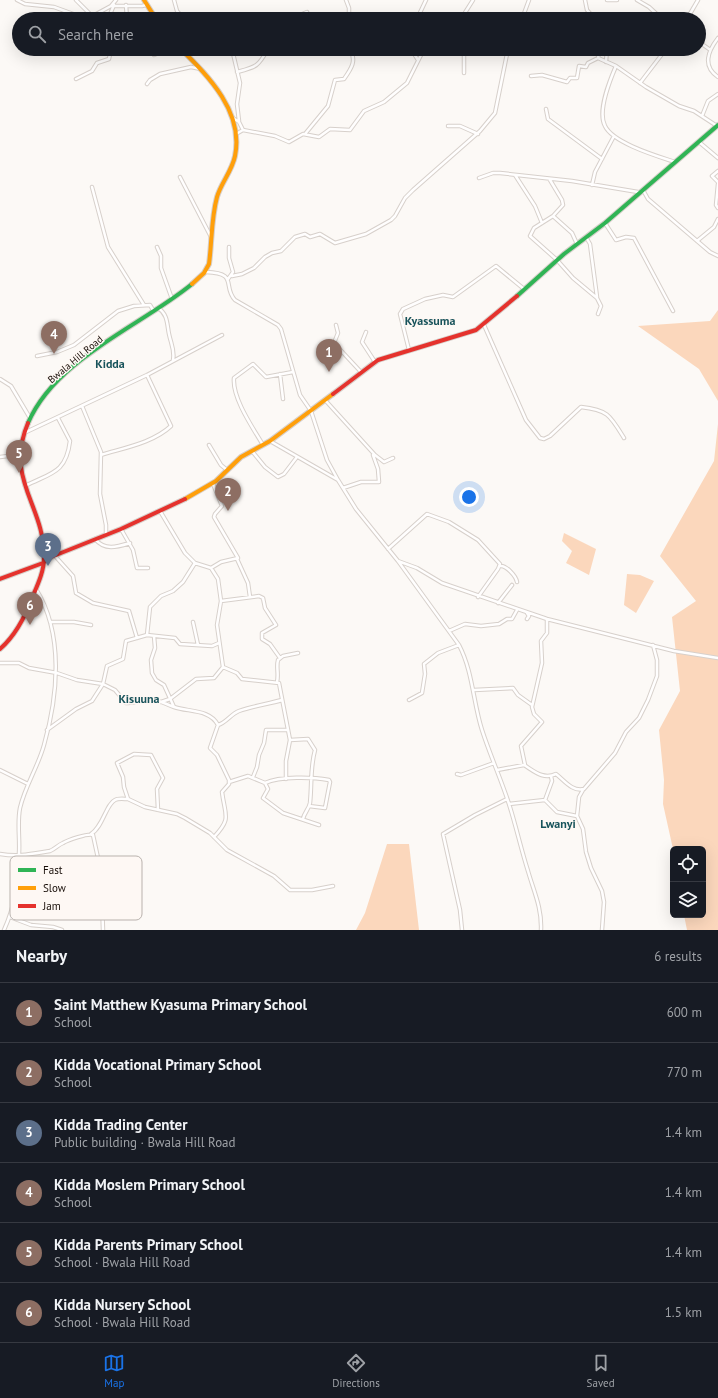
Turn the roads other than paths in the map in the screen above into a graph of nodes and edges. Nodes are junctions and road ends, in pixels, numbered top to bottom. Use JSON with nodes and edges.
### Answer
{"nodes":[{"id":1,"x":17,"y":0,"type":"edge"},
{"id":2,"x":76,"y":0,"type":"edge"},
{"id":3,"x":116,"y":0,"type":"edge"},
{"id":4,"x":144,"y":0,"type":"edge"},
{"id":5,"x":174,"y":0,"type":"edge"},
{"id":6,"x":346,"y":0,"type":"edge"},
{"id":7,"x":426,"y":0,"type":"edge"},
{"id":8,"x":473,"y":0,"type":"edge"},
{"id":9,"x":529,"y":0,"type":"edge"},
{"id":10,"x":585,"y":0,"type":"edge"},
{"id":11,"x":607,"y":0,"type":"edge"},
{"id":12,"x":617,"y":0,"type":"edge"},
{"id":13,"x":637,"y":0,"type":"edge"},
{"id":14,"x":698,"y":0,"type":"edge"},
{"id":15,"x":113,"y":5,"type":"junction"},
{"id":16,"x":126,"y":5,"type":"junction"},
{"id":17,"x":146,"y":5,"type":"junction"},
{"id":18,"x":68,"y":12,"type":"edge"},
{"id":19,"x":89,"y":12,"type":"edge"},
{"id":20,"x":100,"y":12,"type":"edge"},
{"id":21,"x":110,"y":12,"type":"edge"},
{"id":22,"x":126,"y":12,"type":"edge"},
{"id":23,"x":151,"y":12,"type":"edge"},
{"id":24,"x":178,"y":12,"type":"edge"},
{"id":25,"x":349,"y":12,"type":"edge"},
{"id":26,"x":421,"y":12,"type":"edge"},
{"id":27,"x":466,"y":12,"type":"edge"},
{"id":28,"x":525,"y":12,"type":"edge"},
{"id":29,"x":589,"y":12,"type":"edge"},
{"id":30,"x":654,"y":12,"type":"edge"},
{"id":31,"x":691,"y":12,"type":"edge"},
{"id":32,"x":718,"y":38,"type":"edge"},
{"id":33,"x":706,"y":47,"type":"edge"},
{"id":34,"x":709,"y":49,"type":"junction"},
{"id":35,"x":110,"y":56,"type":"edge"},
{"id":36,"x":234,"y":56,"type":"edge"},
{"id":37,"x":264,"y":56,"type":"edge"},
{"id":38,"x":353,"y":56,"type":"edge"},
{"id":39,"x":415,"y":56,"type":"edge"},
{"id":40,"x":420,"y":56,"type":"edge"},
{"id":41,"x":464,"y":56,"type":"edge"},
{"id":42,"x":507,"y":56,"type":"edge"},
{"id":43,"x":606,"y":56,"type":"edge"},
{"id":44,"x":661,"y":56,"type":"edge"},
{"id":45,"x":189,"y":57,"type":"edge"},
{"id":46,"x":598,"y":58,"type":"joint"},
{"id":47,"x":418,"y":60,"type":"junction"},
{"id":48,"x":606,"y":62,"type":"junction"},
{"id":49,"x":616,"y":66,"type":"junction"},
{"id":50,"x":202,"y":69,"type":"junction"},
{"id":51,"x":237,"y":72,"type":"junction"},
{"id":52,"x":464,"y":73,"type":"dead end"},
{"id":53,"x":532,"y":76,"type":"dead end"},
{"id":54,"x":718,"y":77,"type":"edge"},
{"id":55,"x":76,"y":79,"type":"dead end"},
{"id":56,"x":640,"y":83,"type":"junction"},
{"id":57,"x":147,"y":84,"type":"dead end"},
{"id":58,"x":718,"y":94,"type":"edge"},
{"id":59,"x":546,"y":109,"type":"dead end"},
{"id":60,"x":702,"y":116,"type":"junction"},
{"id":61,"x":232,"y":118,"type":"junction"},
{"id":62,"x":239,"y":122,"type":"junction"},
{"id":63,"x":448,"y":126,"type":"dead end"},
{"id":64,"x":717,"y":126,"type":"edge"},
{"id":65,"x":243,"y":130,"type":"junction"},
{"id":66,"x":236,"y":134,"type":"junction"},
{"id":67,"x":305,"y":134,"type":"junction"},
{"id":68,"x":478,"y":134,"type":"junction"},
{"id":69,"x":614,"y":136,"type":"junction"},
{"id":70,"x":699,"y":142,"type":"junction"},
{"id":71,"x":718,"y":158,"type":"edge"},
{"id":72,"x":602,"y":159,"type":"junction"},
{"id":73,"x":675,"y":162,"type":"junction"},
{"id":74,"x":718,"y":171,"type":"edge"},
{"id":75,"x":515,"y":174,"type":"junction"},
{"id":76,"x":180,"y":177,"type":"dead end"},
{"id":77,"x":480,"y":178,"type":"dead end"},
{"id":78,"x":550,"y":180,"type":"junction"},
{"id":79,"x":718,"y":183,"type":"edge"},
{"id":80,"x":592,"y":185,"type":"junction"},
{"id":81,"x":92,"y":187,"type":"dead end"},
{"id":82,"x":643,"y":188,"type":"junction"},
{"id":83,"x":638,"y":192,"type":"junction"},
{"id":84,"x":718,"y":208,"type":"edge"},
{"id":85,"x":553,"y":216,"type":"junction"},
{"id":86,"x":718,"y":220,"type":"edge"},
{"id":87,"x":605,"y":222,"type":"junction"},
{"id":88,"x":542,"y":223,"type":"junction"},
{"id":89,"x":586,"y":237,"type":"junction"},
{"id":90,"x":212,"y":240,"type":"junction"},
{"id":91,"x":697,"y":240,"type":"junction"},
{"id":92,"x":577,"y":244,"type":"junction"},
{"id":93,"x":157,"y":247,"type":"dead end"},
{"id":94,"x":229,"y":247,"type":"dead end"},
{"id":95,"x":718,"y":256,"type":"edge"},
{"id":96,"x":557,"y":260,"type":"junction"},
{"id":97,"x":206,"y":272,"type":"junction"},
{"id":98,"x":232,"y":276,"type":"junction"},
{"id":99,"x":228,"y":279,"type":"junction"},
{"id":100,"x":524,"y":289,"type":"junction"},
{"id":101,"x":597,"y":298,"type":"junction"},
{"id":102,"x":172,"y":299,"type":"junction"},
{"id":103,"x":144,"y":305,"type":"junction"},
{"id":104,"x":155,"y":309,"type":"junction"},
{"id":105,"x":672,"y":311,"type":"dead end"},
{"id":106,"x":598,"y":314,"type":"dead end"},
{"id":107,"x":336,"y":325,"type":"dead end"},
{"id":108,"x":484,"y":325,"type":"junction"},
{"id":109,"x":366,"y":332,"type":"dead end"},
{"id":110,"x":222,"y":335,"type":"dead end"},
{"id":111,"x":409,"y":350,"type":"junction"},
{"id":112,"x":37,"y":356,"type":"dead end"},
{"id":113,"x":173,"y":361,"type":"junction"},
{"id":114,"x":375,"y":362,"type":"junction"},
{"id":115,"x":293,"y":372,"type":"junction"},
{"id":116,"x":361,"y":372,"type":"junction"},
{"id":117,"x":280,"y":374,"type":"junction"},
{"id":118,"x":147,"y":375,"type":"junction"},
{"id":119,"x":0,"y":379,"type":"edge"},
{"id":120,"x":283,"y":399,"type":"dead end"},
{"id":121,"x":325,"y":399,"type":"junction"},
{"id":122,"x":82,"y":406,"type":"junction"},
{"id":123,"x":311,"y":411,"type":"junction"},
{"id":124,"x":30,"y":418,"type":"junction"},
{"id":125,"x":58,"y":418,"type":"junction"},
{"id":126,"x":24,"y":434,"type":"junction"},
{"id":127,"x":624,"y":438,"type":"dead end"},
{"id":128,"x":270,"y":441,"type":"junction"},
{"id":129,"x":209,"y":445,"type":"dead end"},
{"id":130,"x":263,"y":445,"type":"junction"},
{"id":131,"x":252,"y":450,"type":"junction"},
{"id":132,"x":373,"y":453,"type":"junction"},
{"id":133,"x":101,"y":455,"type":"junction"},
{"id":134,"x":0,"y":457,"type":"edge"},
{"id":135,"x":297,"y":457,"type":"junction"},
{"id":136,"x":393,"y":458,"type":"dead end"},
{"id":137,"x":19,"y":463,"type":"junction"},
{"id":138,"x":227,"y":470,"type":"junction"},
{"id":139,"x":338,"y":480,"type":"junction"},
{"id":140,"x":213,"y":484,"type":"junction"},
{"id":141,"x":24,"y":486,"type":"junction"},
{"id":142,"x":343,"y":488,"type":"junction"},
{"id":143,"x":160,"y":511,"type":"junction"},
{"id":144,"x":121,"y":529,"type":"junction"},
{"id":145,"x":106,"y":535,"type":"junction"},
{"id":146,"x":96,"y":539,"type":"junction"},
{"id":147,"x":130,"y":543,"type":"junction"},
{"id":148,"x":388,"y":549,"type":"junction"},
{"id":149,"x":55,"y":556,"type":"junction"},
{"id":150,"x":237,"y":559,"type":"junction"},
{"id":151,"x":398,"y":561,"type":"junction"},
{"id":152,"x":194,"y":562,"type":"junction"},
{"id":153,"x":43,"y":563,"type":"junction"},
{"id":154,"x":499,"y":566,"type":"junction"},
{"id":155,"x":148,"y":568,"type":"dead end"},
{"id":156,"x":211,"y":568,"type":"junction"},
{"id":157,"x":0,"y":579,"type":"edge"},
{"id":158,"x":516,"y":582,"type":"dead end"},
{"id":159,"x":512,"y":585,"type":"dead end"},
{"id":160,"x":36,"y":589,"type":"junction"},
{"id":161,"x":250,"y":597,"type":"junction"},
{"id":162,"x":478,"y":597,"type":"junction"},
{"id":163,"x":221,"y":601,"type":"junction"},
{"id":164,"x":498,"y":603,"type":"junction"},
{"id":165,"x":517,"y":610,"type":"junction"},
{"id":166,"x":527,"y":613,"type":"junction"},
{"id":167,"x":527,"y":619,"type":"dead end"},
{"id":168,"x":547,"y":619,"type":"junction"},
{"id":169,"x":50,"y":622,"type":"junction"},
{"id":170,"x":193,"y":622,"type":"dead end"},
{"id":171,"x":91,"y":625,"type":"dead end"},
{"id":172,"x":449,"y":630,"type":"junction"},
{"id":173,"x":147,"y":635,"type":"junction"},
{"id":174,"x":154,"y":636,"type":"junction"},
{"id":175,"x":137,"y":638,"type":"junction"},
{"id":176,"x":219,"y":643,"type":"junction"},
{"id":177,"x":198,"y":645,"type":"junction"},
{"id":178,"x":653,"y":645,"type":"junction"},
{"id":179,"x":459,"y":646,"type":"junction"},
{"id":180,"x":0,"y":649,"type":"edge"},
{"id":181,"x":298,"y":653,"type":"dead end"},
{"id":182,"x":280,"y":658,"type":"junction"},
{"id":183,"x":718,"y":658,"type":"edge"},
{"id":184,"x":0,"y":663,"type":"edge"},
{"id":185,"x":222,"y":668,"type":"junction"},
{"id":186,"x":57,"y":673,"type":"junction"},
{"id":187,"x":277,"y":682,"type":"junction"},
{"id":188,"x":104,"y":684,"type":"junction"},
{"id":189,"x":474,"y":690,"type":"junction"},
{"id":190,"x":170,"y":699,"type":"junction"},
{"id":191,"x":282,"y":700,"type":"junction"},
{"id":192,"x":408,"y":700,"type":"dead end"},
{"id":193,"x":161,"y":702,"type":"junction"},
{"id":194,"x":532,"y":705,"type":"junction"},
{"id":195,"x":174,"y":707,"type":"junction"},
{"id":196,"x":218,"y":725,"type":"junction"},
{"id":197,"x":46,"y":730,"type":"junction"},
{"id":198,"x":287,"y":730,"type":"junction"},
{"id":199,"x":290,"y":740,"type":"junction"},
{"id":200,"x":494,"y":763,"type":"junction"},
{"id":201,"x":525,"y":765,"type":"junction"},
{"id":202,"x":0,"y":770,"type":"edge"},
{"id":203,"x":497,"y":770,"type":"junction"},
{"id":204,"x":457,"y":774,"type":"dead end"},
{"id":205,"x":551,"y":776,"type":"junction"},
{"id":206,"x":253,"y":777,"type":"junction"},
{"id":207,"x":310,"y":778,"type":"junction"},
{"id":208,"x":286,"y":779,"type":"junction"},
{"id":209,"x":229,"y":782,"type":"junction"},
{"id":210,"x":265,"y":783,"type":"junction"},
{"id":211,"x":28,"y":784,"type":"junction"},
{"id":212,"x":583,"y":790,"type":"junction"},
{"id":213,"x":128,"y":799,"type":"junction"},
{"id":214,"x":507,"y":799,"type":"junction"},
{"id":215,"x":545,"y":800,"type":"junction"},
{"id":216,"x":509,"y":804,"type":"junction"},
{"id":217,"x":309,"y":806,"type":"junction"},
{"id":218,"x":158,"y":810,"type":"junction"},
{"id":219,"x":577,"y":816,"type":"junction"},
{"id":220,"x":303,"y":820,"type":"junction"},
{"id":221,"x":319,"y":825,"type":"dead end"},
{"id":222,"x":91,"y":834,"type":"junction"},
{"id":223,"x":214,"y":837,"type":"junction"},
{"id":224,"x":0,"y":854,"type":"edge"},
{"id":225,"x":13,"y":856,"type":"edge"},
{"id":226,"x":19,"y":856,"type":"edge"},
{"id":227,"x":23,"y":856,"type":"edge"},
{"id":228,"x":98,"y":856,"type":"edge"},
{"id":229,"x":333,"y":886,"type":"dead end"},
{"id":230,"x":10,"y":917,"type":"edge"},
{"id":231,"x":19,"y":920,"type":"edge"},
{"id":232,"x":103,"y":920,"type":"edge"},
{"id":233,"x":4,"y":930,"type":"edge"},
{"id":234,"x":62,"y":930,"type":"edge"},
{"id":235,"x":103,"y":930,"type":"edge"},
{"id":236,"x":462,"y":930,"type":"edge"},
{"id":237,"x":541,"y":930,"type":"edge"},
{"id":238,"x":602,"y":930,"type":"edge"}],
"edges":[{"from":1,"to":18,"type":"street"},
{"from":2,"to":19,"type":"street"},
{"from":3,"to":15,"type":"street"},
{"from":4,"to":17,"type":"street"},
{"from":5,"to":24,"type":"street"},
{"from":6,"to":25,"type":"street"},
{"from":7,"to":26,"type":"street"},
{"from":8,"to":27,"type":"street"},
{"from":9,"to":28,"type":"street"},
{"from":10,"to":29,"type":"street"},
{"from":11,"to":12,"type":"street"},
{"from":13,"to":30,"type":"street"},
{"from":14,"to":31,"type":"street"},
{"from":15,"to":16,"type":"street"},
{"from":15,"to":20,"type":"street"},
{"from":15,"to":21,"type":"street"},
{"from":16,"to":17,"type":"street"},
{"from":16,"to":22,"type":"street"},
{"from":17,"to":23,"type":"street"},
{"from":32,"to":34,"type":"street"},
{"from":33,"to":34,"type":"street"},
{"from":34,"to":54,"type":"street"},
{"from":35,"to":55,"type":"street"},
{"from":36,"to":51,"type":"street"},
{"from":37,"to":51,"type":"street"},
{"from":38,"to":67,"type":"street"},
{"from":39,"to":47,"type":"street"},
{"from":40,"to":47,"type":"street"},
{"from":41,"to":52,"type":"street"},
{"from":42,"to":68,"type":"street"},
{"from":43,"to":48,"type":"street"},
{"from":44,"to":56,"type":"street"},
{"from":45,"to":50,"type":"street"},
{"from":46,"to":48,"type":"street"},
{"from":46,"to":53,"type":"street"},
{"from":47,"to":67,"type":"street"},
{"from":48,"to":49,"type":"street"},
{"from":49,"to":56,"type":"street"},
{"from":49,"to":69,"type":"street"},
{"from":50,"to":57,"type":"street"},
{"from":50,"to":61,"type":"street"},
{"from":51,"to":62,"type":"street"},
{"from":56,"to":60,"type":"street"},
{"from":58,"to":60,"type":"street"},
{"from":59,"to":72,"type":"street"},
{"from":60,"to":64,"type":"street"},
{"from":61,"to":62,"type":"street"},
{"from":61,"to":66,"type":"street"},
{"from":62,"to":65,"type":"street"},
{"from":63,"to":68,"type":"street"},
{"from":64,"to":70,"type":"street"},
{"from":65,"to":66,"type":"street"},
{"from":65,"to":67,"type":"street"},
{"from":66,"to":90,"type":"street"},
{"from":68,"to":98,"type":"street"},
{"from":69,"to":72,"type":"street"},
{"from":69,"to":73,"type":"street"},
{"from":70,"to":71,"type":"street"},
{"from":70,"to":73,"type":"street"},
{"from":72,"to":80,"type":"street"},
{"from":73,"to":82,"type":"street"},
{"from":74,"to":79,"type":"street"},
{"from":75,"to":77,"type":"street"},
{"from":75,"to":78,"type":"street"},
{"from":75,"to":88,"type":"street"},
{"from":76,"to":90,"type":"street"},
{"from":78,"to":80,"type":"street"},
{"from":78,"to":85,"type":"street"},
{"from":79,"to":84,"type":"street"},
{"from":80,"to":83,"type":"street"},
{"from":81,"to":103,"type":"street"},
{"from":82,"to":83,"type":"street"},
{"from":82,"to":91,"type":"street"},
{"from":83,"to":87,"type":"street"},
{"from":85,"to":88,"type":"street"},
{"from":85,"to":92,"type":"street"},
{"from":86,"to":91,"type":"street"},
{"from":87,"to":89,"type":"street"},
{"from":87,"to":105,"type":"street"},
{"from":88,"to":96,"type":"street"},
{"from":89,"to":92,"type":"street"},
{"from":89,"to":101,"type":"street"},
{"from":90,"to":97,"type":"street"},
{"from":91,"to":95,"type":"street"},
{"from":92,"to":96,"type":"street"},
{"from":93,"to":102,"type":"street"},
{"from":94,"to":98,"type":"street"},
{"from":96,"to":100,"type":"street"},
{"from":96,"to":101,"type":"street"},
{"from":97,"to":99,"type":"street"},
{"from":97,"to":102,"type":"street","name":"Bwala Hill Road"},
{"from":98,"to":99,"type":"street"},
{"from":99,"to":115,"type":"street"},
{"from":100,"to":108,"type":"street"},
{"from":100,"to":111,"type":"street"},
{"from":101,"to":106,"type":"street"},
{"from":102,"to":104,"type":"street","name":"Bwala Hill Road"},
{"from":103,"to":104,"type":"street"},
{"from":103,"to":112,"type":"street"},
{"from":104,"to":113,"type":"street"},
{"from":104,"to":124,"type":"street","name":"Bwala Hill Road"},
{"from":107,"to":116,"type":"street"},
{"from":108,"to":111,"type":"street"},
{"from":108,"to":127,"type":"street"},
{"from":109,"to":114,"type":"street"},
{"from":110,"to":113,"type":"street"},
{"from":111,"to":114,"type":"street"},
{"from":113,"to":118,"type":"street"},
{"from":114,"to":116,"type":"street"},
{"from":115,"to":117,"type":"street"},
{"from":115,"to":123,"type":"street"},
{"from":116,"to":121,"type":"street"},
{"from":117,"to":120,"type":"street"},
{"from":117,"to":130,"type":"street"},
{"from":118,"to":122,"type":"street"},
{"from":118,"to":133,"type":"street"},
{"from":119,"to":124,"type":"street"},
{"from":121,"to":123,"type":"street"},
{"from":121,"to":132,"type":"street"},
{"from":122,"to":125,"type":"street"},
{"from":122,"to":133,"type":"street"},
{"from":123,"to":128,"type":"street"},
{"from":123,"to":139,"type":"street"},
{"from":124,"to":126,"type":"street","name":"Bwala Hill Road"},
{"from":125,"to":126,"type":"street"},
{"from":125,"to":141,"type":"street"},
{"from":126,"to":137,"type":"street","name":"Bwala Hill Road"},
{"from":128,"to":130,"type":"street"},
{"from":128,"to":135,"type":"street"},
{"from":129,"to":138,"type":"street"},
{"from":130,"to":131,"type":"street"},
{"from":131,"to":135,"type":"street"},
{"from":131,"to":138,"type":"street"},
{"from":132,"to":136,"type":"street"},
{"from":132,"to":142,"type":"street"},
{"from":133,"to":145,"type":"street"},
{"from":134,"to":137,"type":"street"},
{"from":135,"to":139,"type":"street"},
{"from":137,"to":141,"type":"street","name":"Bwala Hill Road"},
{"from":138,"to":140,"type":"street"},
{"from":139,"to":142,"type":"street"},
{"from":140,"to":143,"type":"street"},
{"from":140,"to":150,"type":"street"},
{"from":141,"to":153,"type":"street","name":"Bwala Hill Road"},
{"from":142,"to":148,"type":"street"},
{"from":143,"to":144,"type":"street"},
{"from":143,"to":152,"type":"street"},
{"from":144,"to":145,"type":"street"},
{"from":144,"to":147,"type":"street"},
{"from":145,"to":146,"type":"street"},
{"from":146,"to":147,"type":"street"},
{"from":146,"to":149,"type":"street"},
{"from":147,"to":155,"type":"street"},
{"from":148,"to":151,"type":"street"},
{"from":148,"to":154,"type":"street"},
{"from":149,"to":153,"type":"street"},
{"from":149,"to":175,"type":"street"},
{"from":150,"to":156,"type":"street"},
{"from":150,"to":161,"type":"street"},
{"from":151,"to":162,"type":"street"},
{"from":151,"to":172,"type":"street"},
{"from":152,"to":156,"type":"street"},
{"from":152,"to":173,"type":"street"},
{"from":153,"to":157,"type":"street"},
{"from":153,"to":160,"type":"street","name":"Bwala Hill Road"},
{"from":154,"to":158,"type":"street"},
{"from":154,"to":162,"type":"street"},
{"from":156,"to":163,"type":"street"},
{"from":159,"to":164,"type":"street"},
{"from":160,"to":169,"type":"street"},
{"from":160,"to":180,"type":"street","name":"Bwala Hill Road"},
{"from":161,"to":163,"type":"street"},
{"from":161,"to":182,"type":"street"},
{"from":162,"to":164,"type":"street"},
{"from":163,"to":176,"type":"street"},
{"from":164,"to":165,"type":"street"},
{"from":165,"to":166,"type":"street"},
{"from":165,"to":172,"type":"street"},
{"from":166,"to":167,"type":"street"},
{"from":166,"to":168,"type":"street"},
{"from":168,"to":178,"type":"street"},
{"from":168,"to":194,"type":"street"},
{"from":169,"to":171,"type":"street"},
{"from":169,"to":186,"type":"street"},
{"from":170,"to":177,"type":"street"},
{"from":172,"to":179,"type":"street"},
{"from":173,"to":174,"type":"street"},
{"from":173,"to":175,"type":"street"},
{"from":174,"to":177,"type":"street"},
{"from":174,"to":190,"type":"street"},
{"from":175,"to":188,"type":"street"},
{"from":176,"to":177,"type":"street"},
{"from":176,"to":185,"type":"street"},
{"from":178,"to":183,"type":"street"},
{"from":178,"to":212,"type":"street"},
{"from":179,"to":189,"type":"street"},
{"from":179,"to":192,"type":"street"},
{"from":181,"to":182,"type":"street"},
{"from":182,"to":187,"type":"street"},
{"from":184,"to":186,"type":"street"},
{"from":185,"to":187,"type":"street"},
{"from":185,"to":190,"type":"street"},
{"from":186,"to":188,"type":"street"},
{"from":186,"to":197,"type":"street"},
{"from":187,"to":191,"type":"street"},
{"from":188,"to":193,"type":"street"},
{"from":188,"to":197,"type":"street"},
{"from":189,"to":194,"type":"street"},
{"from":189,"to":200,"type":"street"},
{"from":190,"to":193,"type":"street"},
{"from":190,"to":195,"type":"street"},
{"from":191,"to":196,"type":"street"},
{"from":191,"to":198,"type":"street"},
{"from":193,"to":195,"type":"street"},
{"from":194,"to":201,"type":"street"},
{"from":195,"to":196,"type":"street"},
{"from":196,"to":209,"type":"street"},
{"from":197,"to":211,"type":"street"},
{"from":198,"to":199,"type":"street"},
{"from":198,"to":206,"type":"street"},
{"from":199,"to":207,"type":"street"},
{"from":199,"to":208,"type":"street"},
{"from":200,"to":203,"type":"street"},
{"from":200,"to":204,"type":"street"},
{"from":201,"to":203,"type":"street"},
{"from":201,"to":205,"type":"street"},
{"from":202,"to":211,"type":"street"},
{"from":203,"to":214,"type":"street"},
{"from":205,"to":212,"type":"street"},
{"from":205,"to":215,"type":"street"},
{"from":206,"to":209,"type":"street"},
{"from":206,"to":210,"type":"street"},
{"from":207,"to":208,"type":"street"},
{"from":207,"to":217,"type":"street"},
{"from":207,"to":217,"type":"street"},
{"from":208,"to":210,"type":"street"},
{"from":209,"to":223,"type":"street"},
{"from":210,"to":220,"type":"street"},
{"from":211,"to":226,"type":"street"},
{"from":212,"to":219,"type":"street"},
{"from":213,"to":218,"type":"street"},
{"from":213,"to":218,"type":"street"},
{"from":213,"to":222,"type":"street"},
{"from":214,"to":216,"type":"street"},
{"from":214,"to":236,"type":"street"},
{"from":215,"to":216,"type":"street"},
{"from":215,"to":219,"type":"street"},
{"from":216,"to":237,"type":"street"},
{"from":217,"to":220,"type":"street"},
{"from":218,"to":223,"type":"street"},
{"from":219,"to":238,"type":"street"},
{"from":220,"to":221,"type":"street"},
{"from":222,"to":227,"type":"street"},
{"from":222,"to":228,"type":"street"},
{"from":223,"to":229,"type":"street"},
{"from":224,"to":225,"type":"street"},
{"from":230,"to":233,"type":"street"},
{"from":231,"to":234,"type":"street"},
{"from":232,"to":235,"type":"street"}]}
